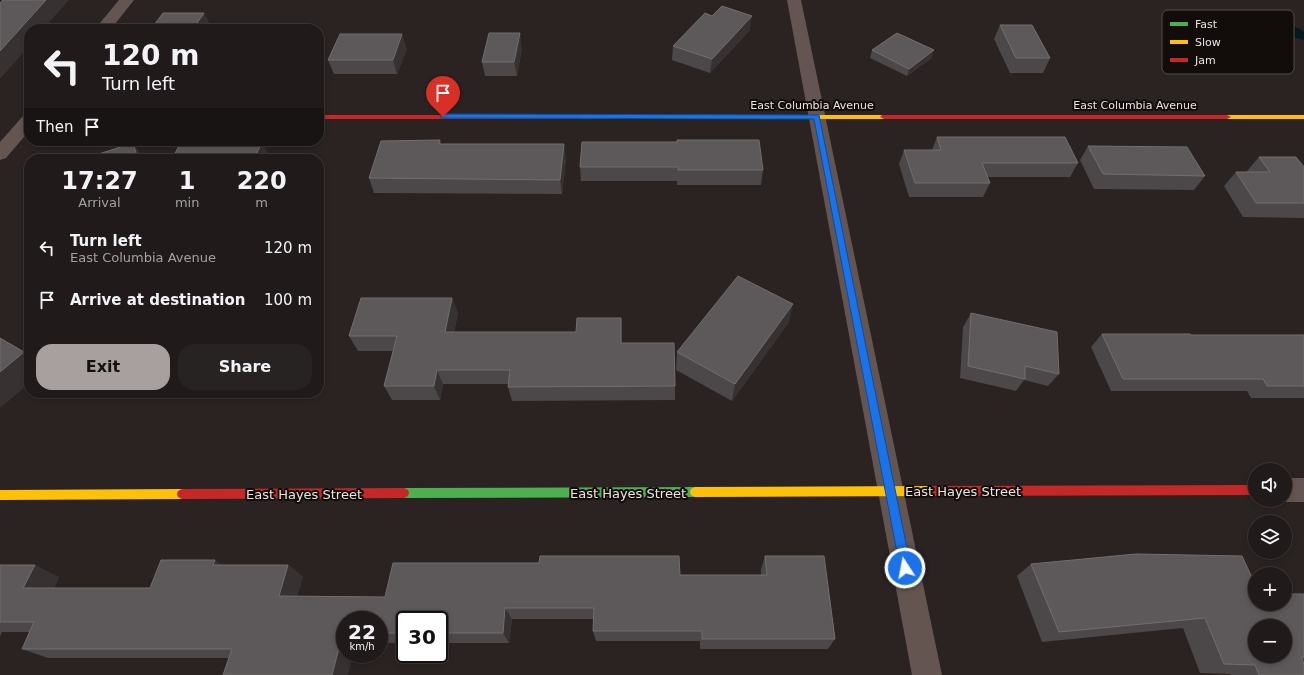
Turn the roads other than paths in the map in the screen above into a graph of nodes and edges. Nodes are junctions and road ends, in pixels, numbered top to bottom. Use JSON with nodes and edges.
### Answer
{"nodes":[{"id":1,"x":127,"y":0,"type":"edge"},
{"id":2,"x":794,"y":0,"type":"edge"},
{"id":3,"x":107,"y":24,"type":"edge"},
{"id":4,"x":324,"y":117,"type":"edge"},
{"id":5,"x":817,"y":117,"type":"junction"},
{"id":6,"x":1304,"y":117,"type":"edge"},
{"id":7,"x":24,"y":126,"type":"edge"},
{"id":8,"x":0,"y":154,"type":"edge"},
{"id":9,"x":1248,"y":490,"type":"edge"},
{"id":10,"x":1292,"y":490,"type":"edge"},
{"id":11,"x":1304,"y":490,"type":"edge"},
{"id":12,"x":890,"y":492,"type":"junction"},
{"id":13,"x":0,"y":495,"type":"edge"},
{"id":14,"x":926,"y":675,"type":"edge"}],
"edges":[{"from":1,"to":3,"type":"street"},
{"from":2,"to":5,"type":"street"},
{"from":4,"to":5,"type":"street","name":"East Columbia Avenue"},
{"from":5,"to":6,"type":"street","name":"East Columbia Avenue"},
{"from":5,"to":12,"type":"street"},
{"from":7,"to":8,"type":"street"},
{"from":9,"to":12,"type":"street","name":"East Hayes Street"},
{"from":10,"to":11,"type":"street"},
{"from":12,"to":13,"type":"street","name":"East Hayes Street"},
{"from":12,"to":14,"type":"street"}]}
